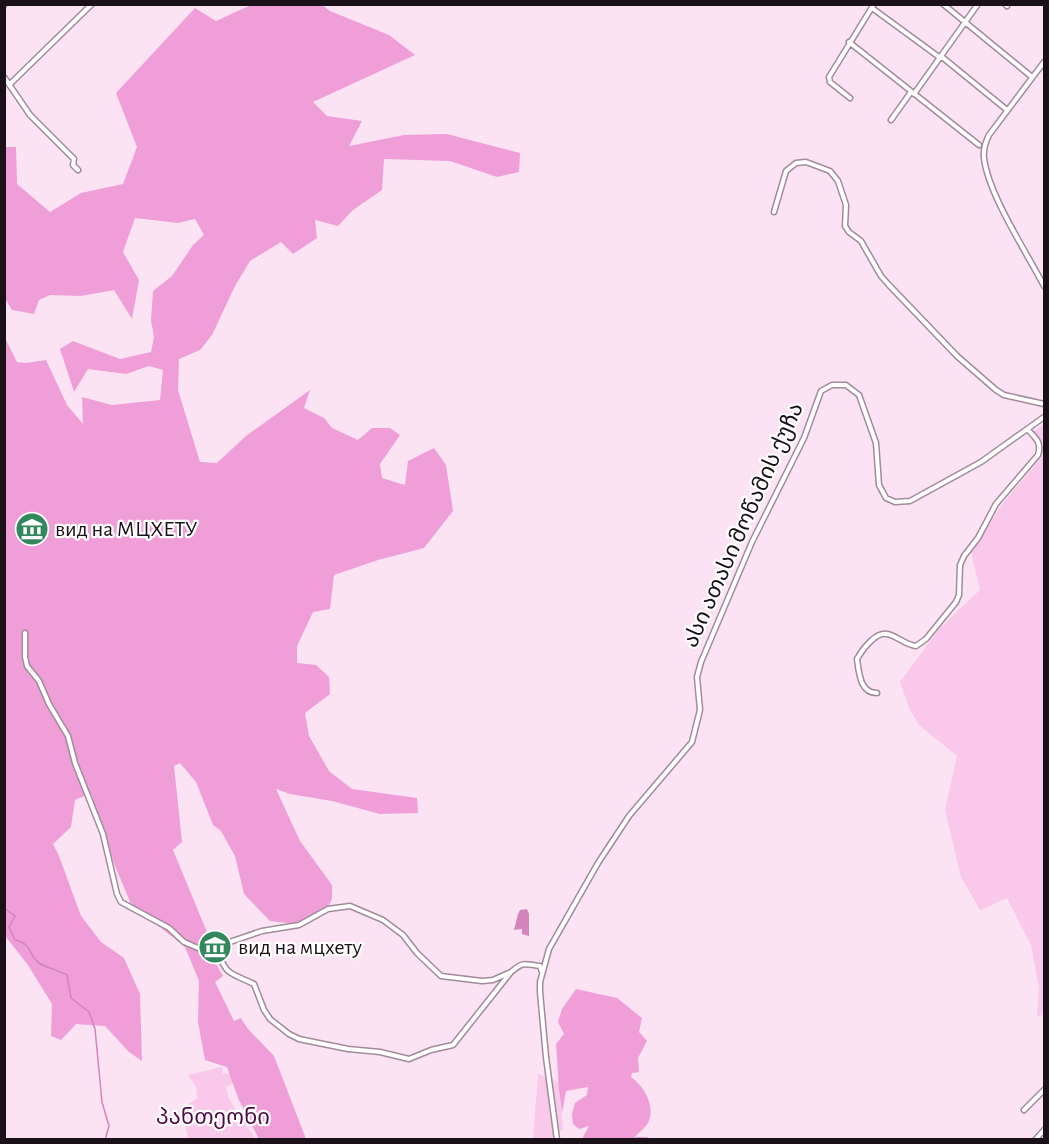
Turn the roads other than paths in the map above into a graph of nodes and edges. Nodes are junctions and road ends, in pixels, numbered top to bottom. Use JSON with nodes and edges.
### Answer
{"nodes":[{"id":1,"x":92,"y":4,"type":"edge"},
{"id":2,"x":944,"y":4,"type":"edge"},
{"id":3,"x":978,"y":4,"type":"edge"},
{"id":4,"x":873,"y":6,"type":"edge"},
{"id":5,"x":965,"y":23,"type":"junction"},
{"id":6,"x":849,"y":42,"type":"junction"},
{"id":7,"x":940,"y":57,"type":"junction"},
{"id":8,"x":1044,"y":62,"type":"edge"},
{"id":9,"x":1032,"y":76,"type":"junction"},
{"id":10,"x":4,"y":77,"type":"edge"},
{"id":11,"x":10,"y":84,"type":"junction"},
{"id":12,"x":912,"y":93,"type":"junction"},
{"id":13,"x":850,"y":98,"type":"dead end"},
{"id":14,"x":1007,"y":110,"type":"junction"},
{"id":15,"x":891,"y":120,"type":"dead end"},
{"id":16,"x":979,"y":145,"type":"dead end"},
{"id":17,"x":78,"y":171,"type":"dead end"},
{"id":18,"x":774,"y":212,"type":"dead end"},
{"id":19,"x":1044,"y":286,"type":"edge"},
{"id":20,"x":1044,"y":404,"type":"edge"},
{"id":21,"x":1044,"y":417,"type":"edge"},
{"id":22,"x":1028,"y":430,"type":"junction"},
{"id":23,"x":25,"y":633,"type":"dead end"},
{"id":24,"x":877,"y":693,"type":"dead end"},
{"id":25,"x":215,"y":947,"type":"junction"},
{"id":26,"x":512,"y":972,"type":"junction"},
{"id":27,"x":543,"y":972,"type":"junction"},
{"id":28,"x":1044,"y":1090,"type":"edge"},
{"id":29,"x":1024,"y":1110,"type":"dead end"},
{"id":30,"x":1044,"y":1130,"type":"edge"},
{"id":31,"x":557,"y":1140,"type":"edge"},
{"id":32,"x":1035,"y":1140,"type":"edge"}],
"edges":[{"from":1,"to":11,"type":"street"},
{"from":2,"to":5,"type":"street"},
{"from":3,"to":5,"type":"street"},
{"from":4,"to":6,"type":"street"},
{"from":4,"to":7,"type":"street"},
{"from":5,"to":7,"type":"street"},
{"from":5,"to":9,"type":"street"},
{"from":6,"to":12,"type":"street"},
{"from":6,"to":13,"type":"street"},
{"from":7,"to":12,"type":"street"},
{"from":7,"to":14,"type":"street"},
{"from":8,"to":9,"type":"street"},
{"from":9,"to":14,"type":"street"},
{"from":10,"to":11,"type":"street"},
{"from":11,"to":17,"type":"street"},
{"from":12,"to":15,"type":"street"},
{"from":12,"to":16,"type":"street"},
{"from":14,"to":19,"type":"street"},
{"from":18,"to":20,"type":"street"},
{"from":21,"to":22,"type":"street","name":"ასი ათასი მოწამის ქუჩა"},
{"from":22,"to":24,"type":"street"},
{"from":22,"to":27,"type":"street","name":"ასი ათასი მოწამის ქუჩა"},
{"from":23,"to":25,"type":"street"},
{"from":25,"to":26,"type":"street"},
{"from":25,"to":26,"type":"street"},
{"from":26,"to":27,"type":"street"},
{"from":27,"to":31,"type":"street","name":"ასი ათასი მოწამის ქუჩა"},
{"from":28,"to":29,"type":"street"},
{"from":30,"to":32,"type":"street"}]}
